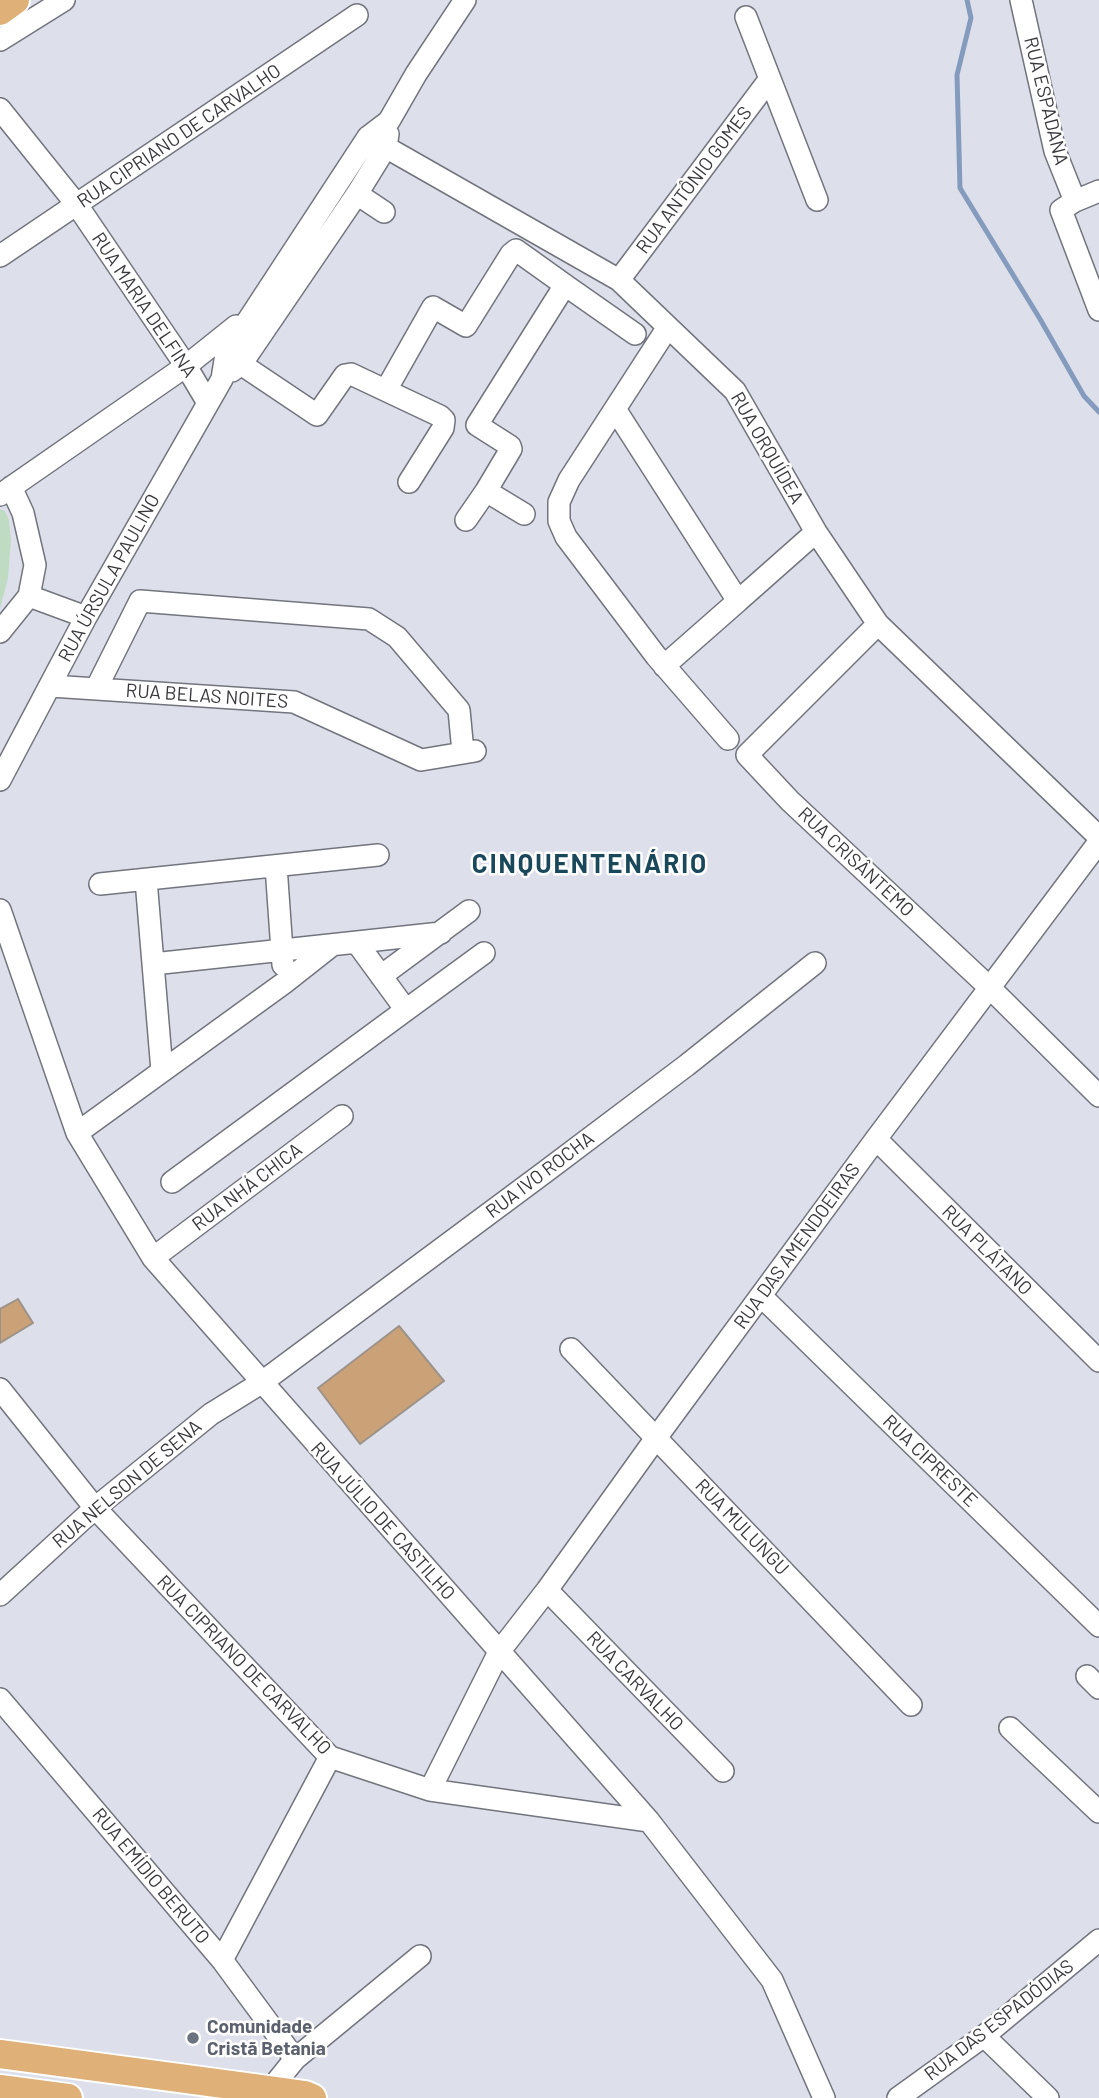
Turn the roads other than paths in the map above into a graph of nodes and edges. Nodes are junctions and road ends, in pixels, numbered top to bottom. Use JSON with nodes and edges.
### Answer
{"nodes":[{"id":1,"x":15,"y":0,"type":"edge"},
{"id":2,"x":64,"y":0,"type":"edge"},
{"id":3,"x":465,"y":0,"type":"edge"},
{"id":4,"x":1021,"y":0,"type":"edge"},
{"id":5,"x":0,"y":11,"type":"edge"},
{"id":6,"x":357,"y":15,"type":"dead end"},
{"id":7,"x":746,"y":17,"type":"dead end"},
{"id":8,"x":0,"y":40,"type":"edge"},
{"id":9,"x":769,"y":80,"type":"junction"},
{"id":10,"x":0,"y":108,"type":"edge"},
{"id":11,"x":377,"y":142,"type":"junction"},
{"id":12,"x":1099,"y":191,"type":"edge"},
{"id":13,"x":357,"y":194,"type":"junction"},
{"id":14,"x":817,"y":200,"type":"dead end"},
{"id":15,"x":1075,"y":201,"type":"junction"},
{"id":16,"x":77,"y":205,"type":"junction"},
{"id":17,"x":384,"y":212,"type":"dead end"},
{"id":18,"x":0,"y":257,"type":"edge"},
{"id":19,"x":619,"y":280,"type":"junction"},
{"id":20,"x":565,"y":285,"type":"junction"},
{"id":21,"x":258,"y":306,"type":"junction"},
{"id":22,"x":1099,"y":310,"type":"edge"},
{"id":23,"x":668,"y":327,"type":"junction"},
{"id":24,"x":635,"y":334,"type":"dead end"},
{"id":25,"x":234,"y":358,"type":"junction"},
{"id":26,"x":186,"y":366,"type":"junction"},
{"id":27,"x":386,"y":390,"type":"junction"},
{"id":28,"x":208,"y":402,"type":"junction"},
{"id":29,"x":615,"y":410,"type":"junction"},
{"id":30,"x":444,"y":420,"type":"junction"},
{"id":31,"x":477,"y":425,"type":"junction"},
{"id":32,"x":409,"y":482,"type":"dead end"},
{"id":33,"x":6,"y":491,"type":"edge"},
{"id":34,"x":486,"y":491,"type":"junction"},
{"id":35,"x":524,"y":513,"type":"dead end"},
{"id":36,"x":466,"y":520,"type":"dead end"},
{"id":37,"x":816,"y":533,"type":"junction"},
{"id":38,"x":29,"y":596,"type":"junction"},
{"id":39,"x":738,"y":601,"type":"junction"},
{"id":40,"x":86,"y":617,"type":"junction"},
{"id":41,"x":878,"y":624,"type":"junction"},
{"id":42,"x":0,"y":632,"type":"edge"},
{"id":43,"x":664,"y":666,"type":"junction"},
{"id":44,"x":51,"y":686,"type":"junction"},
{"id":45,"x":96,"y":689,"type":"junction"},
{"id":46,"x":728,"y":739,"type":"dead end"},
{"id":47,"x":0,"y":780,"type":"edge"},
{"id":48,"x":1099,"y":839,"type":"edge"},
{"id":49,"x":378,"y":855,"type":"dead end"},
{"id":50,"x":276,"y":866,"type":"junction"},
{"id":51,"x":146,"y":880,"type":"junction"},
{"id":52,"x":100,"y":884,"type":"dead end"},
{"id":53,"x":0,"y":910,"type":"edge"},
{"id":54,"x":469,"y":911,"type":"dead end"},
{"id":55,"x":441,"y":933,"type":"junction"},
{"id":56,"x":357,"y":943,"type":"junction"},
{"id":57,"x":331,"y":946,"type":"junction"},
{"id":58,"x":282,"y":951,"type":"junction"},
{"id":59,"x":484,"y":953,"type":"dead end"},
{"id":60,"x":815,"y":962,"type":"dead end"},
{"id":61,"x":153,"y":964,"type":"junction"},
{"id":62,"x":381,"y":976,"type":"junction"},
{"id":63,"x":284,"y":983,"type":"junction"},
{"id":64,"x":989,"y":987,"type":"junction"},
{"id":65,"x":406,"y":1010,"type":"junction"},
{"id":66,"x":162,"y":1071,"type":"junction"},
{"id":67,"x":1099,"y":1096,"type":"edge"},
{"id":68,"x":342,"y":1116,"type":"dead end"},
{"id":69,"x":77,"y":1133,"type":"junction"},
{"id":70,"x":876,"y":1139,"type":"junction"},
{"id":71,"x":172,"y":1182,"type":"dead end"},
{"id":72,"x":153,"y":1258,"type":"junction"},
{"id":73,"x":761,"y":1296,"type":"junction"},
{"id":74,"x":571,"y":1349,"type":"dead end"},
{"id":75,"x":1099,"y":1360,"type":"edge"},
{"id":76,"x":261,"y":1383,"type":"junction"},
{"id":77,"x":0,"y":1389,"type":"edge"},
{"id":78,"x":656,"y":1438,"type":"junction"},
{"id":79,"x":95,"y":1508,"type":"junction"},
{"id":80,"x":547,"y":1590,"type":"junction"},
{"id":81,"x":0,"y":1595,"type":"edge"},
{"id":82,"x":1099,"y":1626,"type":"edge"},
{"id":83,"x":499,"y":1652,"type":"junction"},
{"id":84,"x":0,"y":1699,"type":"edge"},
{"id":85,"x":912,"y":1704,"type":"dead end"},
{"id":86,"x":1010,"y":1728,"type":"dead end"},
{"id":87,"x":330,"y":1757,"type":"junction"},
{"id":88,"x":723,"y":1771,"type":"dead end"},
{"id":89,"x":430,"y":1790,"type":"junction"},
{"id":90,"x":1099,"y":1812,"type":"edge"},
{"id":91,"x":649,"y":1821,"type":"junction"},
{"id":92,"x":1099,"y":1940,"type":"edge"},
{"id":93,"x":420,"y":1956,"type":"dead end"},
{"id":94,"x":222,"y":1960,"type":"junction"},
{"id":95,"x":984,"y":2036,"type":"junction"},
{"id":96,"x":0,"y":2054,"type":"edge"},
{"id":97,"x":295,"y":2059,"type":"junction"},
{"id":98,"x":0,"y":2089,"type":"edge"},
{"id":99,"x":270,"y":2090,"type":"junction"},
{"id":100,"x":68,"y":2098,"type":"edge"},
{"id":101,"x":312,"y":2098,"type":"edge"},
{"id":102,"x":824,"y":2098,"type":"edge"},
{"id":103,"x":898,"y":2098,"type":"edge"},
{"id":104,"x":1048,"y":2098,"type":"edge"}],
"edges":[{"from":1,"to":5,"type":"main road"},
{"from":2,"to":8,"type":"street"},
{"from":3,"to":11,"type":"street","name":"RUA ÚRSULA PAULINO"},
{"from":4,"to":15,"type":"street","name":"RUA ESPADANA"},
{"from":6,"to":16,"type":"street","name":"RUA CIPRIANO DE CARVALHO"},
{"from":7,"to":9,"type":"street"},
{"from":9,"to":14,"type":"street"},
{"from":9,"to":19,"type":"street","name":"RUA ANTÔNIO GOMES"},
{"from":10,"to":16,"type":"street","name":"RUA MARIA DELFINA"},
{"from":11,"to":13,"type":"street","name":"RUA ÚRSULA PAULINO"},
{"from":11,"to":19,"type":"street","name":"RUA ORQUÍDEA"},
{"from":11,"to":21,"type":"street","name":"RUA ÚRSULA PAULINO"},
{"from":12,"to":15,"type":"street"},
{"from":13,"to":17,"type":"street"},
{"from":13,"to":25,"type":"street","name":"RUA ÚRSULA PAULINO"},
{"from":15,"to":22,"type":"street"},
{"from":16,"to":18,"type":"street","name":"RUA CIPRIANO DE CARVALHO"},
{"from":16,"to":26,"type":"street","name":"RUA MARIA DELFINA"},
{"from":19,"to":23,"type":"street","name":"RUA ORQUÍDEA"},
{"from":20,"to":24,"type":"street"},
{"from":20,"to":27,"type":"street"},
{"from":20,"to":31,"type":"street"},
{"from":21,"to":25,"type":"street","name":"RUA ÚRSULA PAULINO"},
{"from":21,"to":26,"type":"street"},
{"from":23,"to":29,"type":"street"},
{"from":23,"to":37,"type":"street","name":"RUA ORQUÍDEA"},
{"from":25,"to":27,"type":"street"},
{"from":25,"to":28,"type":"street","name":"RUA ÚRSULA PAULINO"},
{"from":26,"to":28,"type":"street","name":"RUA MARIA DELFINA"},
{"from":26,"to":33,"type":"street"},
{"from":27,"to":30,"type":"street"},
{"from":28,"to":40,"type":"street","name":"RUA ÚRSULA PAULINO"},
{"from":29,"to":39,"type":"street"},
{"from":29,"to":43,"type":"street"},
{"from":30,"to":31,"type":"street"},
{"from":30,"to":32,"type":"street"},
{"from":31,"to":34,"type":"street"},
{"from":33,"to":38,"type":"street"},
{"from":34,"to":35,"type":"street"},
{"from":34,"to":36,"type":"street"},
{"from":37,"to":39,"type":"street"},
{"from":37,"to":41,"type":"street","name":"RUA ORQUÍDEA"},
{"from":38,"to":40,"type":"street"},
{"from":38,"to":42,"type":"street"},
{"from":39,"to":43,"type":"street"},
{"from":40,"to":44,"type":"street","name":"RUA ÚRSULA PAULINO"},
{"from":41,"to":48,"type":"street","name":"RUA ORQUÍDEA"},
{"from":41,"to":64,"type":"street","name":"RUA CRISÂNTEMO"},
{"from":43,"to":46,"type":"street"},
{"from":44,"to":45,"type":"street","name":"RUA BELAS NOITES"},
{"from":44,"to":47,"type":"street","name":"RUA ÚRSULA PAULINO"},
{"from":45,"to":45,"type":"street","name":"RUA BELAS NOITES"},
{"from":48,"to":64,"type":"street","name":"RUA DAS AMENDOEIRAS"},
{"from":49,"to":50,"type":"street"},
{"from":50,"to":51,"type":"street"},
{"from":50,"to":58,"type":"street"},
{"from":51,"to":52,"type":"street"},
{"from":51,"to":61,"type":"street"},
{"from":53,"to":69,"type":"street","name":"RUA JÚLIO DE CASTILHO"},
{"from":54,"to":55,"type":"street"},
{"from":55,"to":56,"type":"street"},
{"from":55,"to":62,"type":"street"},
{"from":56,"to":57,"type":"street"},
{"from":56,"to":62,"type":"street"},
{"from":57,"to":58,"type":"street"},
{"from":57,"to":63,"type":"street"},
{"from":58,"to":61,"type":"street"},
{"from":58,"to":63,"type":"street"},
{"from":59,"to":65,"type":"street"},
{"from":60,"to":76,"type":"street","name":"RUA IVO ROCHA"},
{"from":61,"to":66,"type":"street"},
{"from":62,"to":65,"type":"street"},
{"from":63,"to":66,"type":"street"},
{"from":64,"to":67,"type":"street","name":"RUA CRISÂNTEMO"},
{"from":64,"to":70,"type":"street","name":"RUA DAS AMENDOEIRAS"},
{"from":65,"to":71,"type":"street"},
{"from":66,"to":69,"type":"street"},
{"from":68,"to":72,"type":"street","name":"RUA NHÁ CHICA"},
{"from":69,"to":72,"type":"street","name":"RUA JÚLIO DE CASTILHO"},
{"from":70,"to":73,"type":"street","name":"RUA DAS AMENDOEIRAS"},
{"from":70,"to":75,"type":"street","name":"RUA PLÁTANO"},
{"from":72,"to":76,"type":"street","name":"RUA JÚLIO DE CASTILHO"},
{"from":73,"to":78,"type":"street","name":"RUA DAS AMENDOEIRAS"},
{"from":73,"to":82,"type":"street","name":"RUA CIPRESTE"},
{"from":74,"to":78,"type":"street","name":"RUA MULUNGU"},
{"from":76,"to":79,"type":"street","name":"RUA NELSON DE SENA"},
{"from":76,"to":83,"type":"street","name":"RUA JÚLIO DE CASTILHO"},
{"from":77,"to":79,"type":"street","name":"RUA CIPRIANO DE CARVALHO"},
{"from":78,"to":80,"type":"street","name":"RUA DAS AMENDOEIRAS"},
{"from":78,"to":85,"type":"street","name":"RUA MULUNGU"},
{"from":79,"to":81,"type":"street","name":"RUA NELSON DE SENA"},
{"from":79,"to":87,"type":"street","name":"RUA CIPRIANO DE CARVALHO"},
{"from":80,"to":83,"type":"street","name":"RUA DAS AMENDOEIRAS"},
{"from":80,"to":88,"type":"street","name":"RUA CARVALHO"},
{"from":83,"to":89,"type":"street","name":"RUA DAS AMENDOEIRAS"},
{"from":83,"to":91,"type":"street","name":"RUA JÚLIO DE CASTILHO"},
{"from":84,"to":94,"type":"street","name":"RUA EMÍDIO BERUTO"},
{"from":86,"to":90,"type":"street"},
{"from":87,"to":89,"type":"street","name":"RUA CIPRIANO DE CARVALHO"},
{"from":87,"to":94,"type":"street"},
{"from":89,"to":91,"type":"street","name":"RUA CIPRIANO DE CARVALHO"},
{"from":91,"to":102,"type":"street","name":"RUA JÚLIO DE CASTILHO"},
{"from":92,"to":95,"type":"street","name":"RUA DAS ESPADÓDIAS"},
{"from":93,"to":97,"type":"street"},
{"from":94,"to":97,"type":"street","name":"RUA EMÍDIO BERUTO"},
{"from":95,"to":103,"type":"street","name":"RUA DAS ESPADÓDIAS"},
{"from":95,"to":104,"type":"street"},
{"from":96,"to":99,"type":"main road"},
{"from":97,"to":99,"type":"street"},
{"from":98,"to":100,"type":"main road"},
{"from":99,"to":101,"type":"main road"}]}
